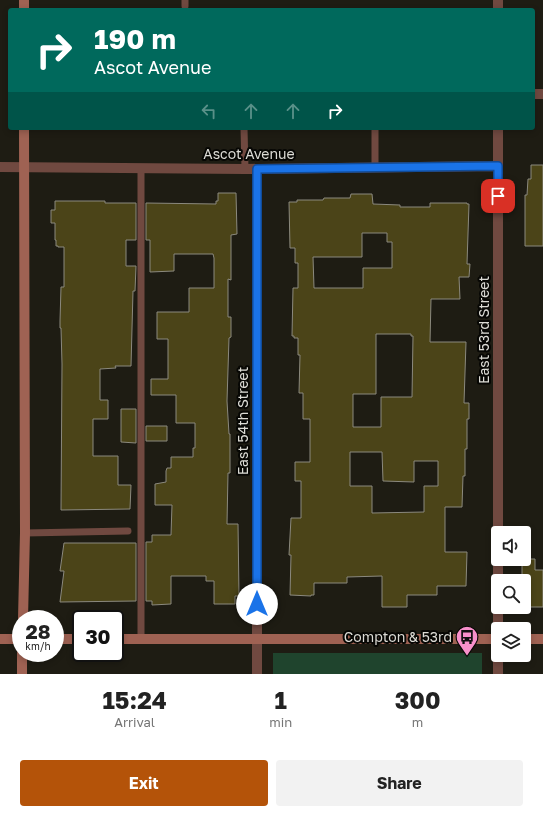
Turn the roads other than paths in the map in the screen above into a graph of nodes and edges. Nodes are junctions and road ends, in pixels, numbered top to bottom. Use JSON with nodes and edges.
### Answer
{"nodes":[{"id":1,"x":24,"y":130,"type":"edge"},
{"id":2,"x":244,"y":130,"type":"edge"},
{"id":3,"x":374,"y":130,"type":"edge"},
{"id":4,"x":498,"y":130,"type":"edge"},
{"id":5,"x":498,"y":166,"type":"junction"},
{"id":6,"x":0,"y":167,"type":"edge"},
{"id":7,"x":24,"y":167,"type":"junction"},
{"id":8,"x":141,"y":168,"type":"junction"},
{"id":9,"x":375,"y":168,"type":"junction"},
{"id":10,"x":245,"y":169,"type":"junction"},
{"id":11,"x":257,"y":169,"type":"junction"},
{"id":12,"x":498,"y":526,"type":"edge"},
{"id":13,"x":128,"y":531,"type":"dead end"},
{"id":14,"x":25,"y":533,"type":"junction"},
{"id":15,"x":22,"y":610,"type":"edge"},
{"id":16,"x":0,"y":639,"type":"edge"},
{"id":17,"x":12,"y":639,"type":"edge"},
{"id":18,"x":124,"y":639,"type":"edge"},
{"id":19,"x":141,"y":639,"type":"junction"},
{"id":20,"x":257,"y":639,"type":"junction"},
{"id":21,"x":491,"y":639,"type":"edge"},
{"id":22,"x":531,"y":639,"type":"edge"},
{"id":23,"x":543,"y":639,"type":"edge"},
{"id":24,"x":22,"y":662,"type":"edge"},
{"id":25,"x":498,"y":662,"type":"edge"},
{"id":26,"x":22,"y":674,"type":"edge"},
{"id":27,"x":257,"y":674,"type":"edge"},
{"id":28,"x":498,"y":674,"type":"edge"}],
"edges":[{"from":1,"to":7,"type":"street"},
{"from":2,"to":10,"type":"lane"},
{"from":3,"to":9,"type":"lane"},
{"from":4,"to":5,"type":"street","name":"East 53rd Street"},
{"from":5,"to":9,"type":"street","name":"Ascot Avenue"},
{"from":5,"to":12,"type":"street","name":"East 53rd Street"},
{"from":6,"to":7,"type":"street","name":"Ascot Avenue"},
{"from":7,"to":8,"type":"street","name":"Ascot Avenue"},
{"from":7,"to":14,"type":"street"},
{"from":8,"to":10,"type":"street","name":"Ascot Avenue"},
{"from":8,"to":19,"type":"lane"},
{"from":9,"to":11,"type":"street","name":"Ascot Avenue"},
{"from":10,"to":11,"type":"street","name":"Ascot Avenue"},
{"from":11,"to":20,"type":"street","name":"East 54th Street"},
{"from":13,"to":14,"type":"lane"},
{"from":14,"to":15,"type":"street"},
{"from":16,"to":17,"type":"street"},
{"from":18,"to":19,"type":"street"},
{"from":19,"to":20,"type":"street"},
{"from":20,"to":21,"type":"street"},
{"from":20,"to":27,"type":"street","name":"East 54th Street"},
{"from":22,"to":23,"type":"street"},
{"from":24,"to":26,"type":"street"},
{"from":25,"to":28,"type":"street"}]}
